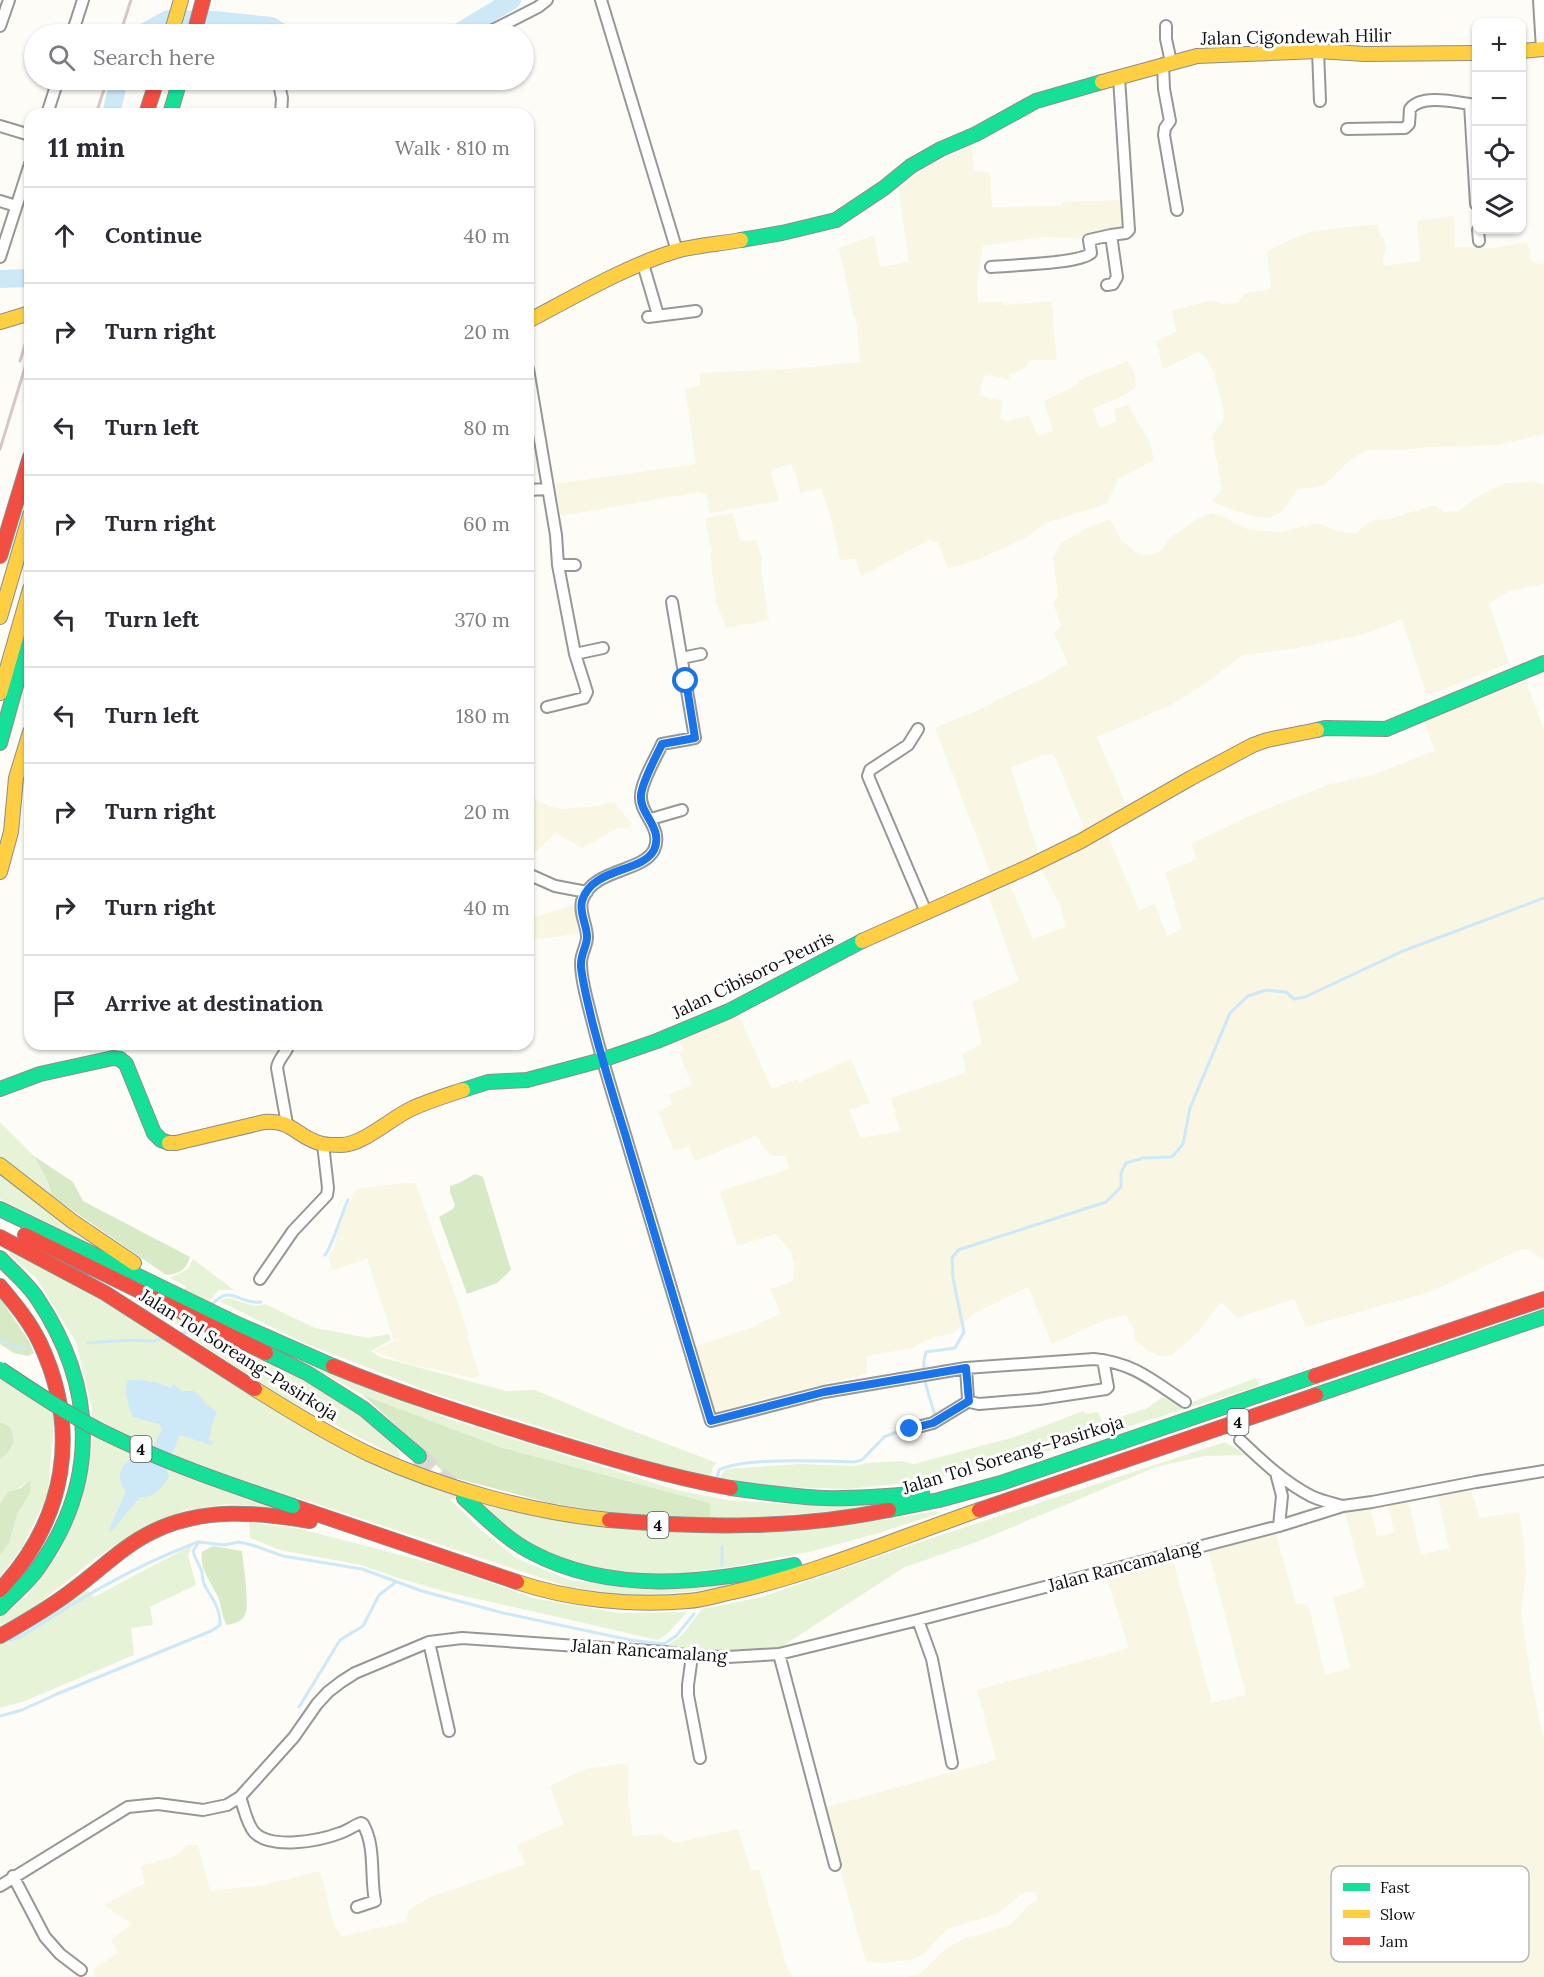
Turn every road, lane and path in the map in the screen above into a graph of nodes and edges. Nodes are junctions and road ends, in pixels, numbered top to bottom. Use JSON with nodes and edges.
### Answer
{"nodes":[{"id":1,"x":9,"y":0,"type":"edge"},
{"id":2,"x":83,"y":0,"type":"edge"},
{"id":3,"x":181,"y":0,"type":"edge"},
{"id":4,"x":203,"y":0,"type":"edge"},
{"id":5,"x":547,"y":0,"type":"edge"},
{"id":6,"x":601,"y":0,"type":"edge"},
{"id":7,"x":1539,"y":0,"type":"edge"},
{"id":8,"x":75,"y":24,"type":"edge"},
{"id":9,"x":174,"y":24,"type":"edge"},
{"id":10,"x":197,"y":24,"type":"edge"},
{"id":11,"x":505,"y":24,"type":"edge"},
{"id":12,"x":0,"y":26,"type":"edge"},
{"id":13,"x":1166,"y":26,"type":"dead end"},
{"id":14,"x":1543,"y":49,"type":"edge"},
{"id":15,"x":1318,"y":51,"type":"junction"},
{"id":16,"x":1526,"y":51,"type":"edge"},
{"id":17,"x":1472,"y":53,"type":"edge"},
{"id":18,"x":1167,"y":63,"type":"junction"},
{"id":19,"x":1119,"y":78,"type":"junction"},
{"id":20,"x":55,"y":90,"type":"edge"},
{"id":21,"x":154,"y":90,"type":"edge"},
{"id":22,"x":177,"y":90,"type":"edge"},
{"id":23,"x":280,"y":90,"type":"edge"},
{"id":24,"x":1320,"y":101,"type":"dead end"},
{"id":25,"x":1472,"y":104,"type":"edge"},
{"id":26,"x":49,"y":108,"type":"edge"},
{"id":27,"x":149,"y":108,"type":"edge"},
{"id":28,"x":172,"y":108,"type":"edge"},
{"id":29,"x":281,"y":108,"type":"edge"},
{"id":30,"x":0,"y":126,"type":"edge"},
{"id":31,"x":1474,"y":126,"type":"edge"},
{"id":32,"x":1347,"y":129,"type":"dead end"},
{"id":33,"x":24,"y":133,"type":"edge"},
{"id":34,"x":1475,"y":180,"type":"edge"},
{"id":35,"x":24,"y":182,"type":"edge"},
{"id":36,"x":0,"y":201,"type":"edge"},
{"id":37,"x":16,"y":206,"type":"junction"},
{"id":38,"x":1177,"y":210,"type":"dead end"},
{"id":39,"x":1111,"y":235,"type":"junction"},
{"id":40,"x":677,"y":251,"type":"junction"},
{"id":41,"x":0,"y":257,"type":"edge"},
{"id":42,"x":643,"y":264,"type":"junction"},
{"id":43,"x":991,"y":267,"type":"dead end"},
{"id":44,"x":1107,"y":285,"type":"dead end"},
{"id":45,"x":696,"y":311,"type":"dead end"},
{"id":46,"x":24,"y":315,"type":"edge"},
{"id":47,"x":534,"y":318,"type":"edge"},
{"id":48,"x":0,"y":322,"type":"edge"},
{"id":49,"x":534,"y":405,"type":"edge"},
{"id":50,"x":24,"y":477,"type":"edge"},
{"id":51,"x":548,"y":489,"type":"junction"},
{"id":52,"x":534,"y":490,"type":"edge"},
{"id":53,"x":24,"y":535,"type":"edge"},
{"id":54,"x":0,"y":556,"type":"edge"},
{"id":55,"x":558,"y":565,"type":"junction"},
{"id":56,"x":575,"y":565,"type":"dead end"},
{"id":57,"x":672,"y":602,"type":"dead end"},
{"id":58,"x":24,"y":610,"type":"edge"},
{"id":59,"x":0,"y":617,"type":"edge"},
{"id":60,"x":603,"y":648,"type":"dead end"},
{"id":61,"x":574,"y":654,"type":"junction"},
{"id":62,"x":701,"y":654,"type":"dead end"},
{"id":63,"x":24,"y":657,"type":"edge"},
{"id":64,"x":682,"y":658,"type":"junction"},
{"id":65,"x":1544,"y":663,"type":"edge"},
{"id":66,"x":0,"y":693,"type":"edge"},
{"id":67,"x":547,"y":707,"type":"dead end"},
{"id":68,"x":918,"y":729,"type":"dead end"},
{"id":69,"x":1,"y":740,"type":"edge"},
{"id":70,"x":24,"y":752,"type":"edge"},
{"id":71,"x":682,"y":810,"type":"dead end"},
{"id":72,"x":651,"y":819,"type":"junction"},
{"id":73,"x":0,"y":872,"type":"edge"},
{"id":74,"x":534,"y":877,"type":"edge"},
{"id":75,"x":587,"y":892,"type":"junction"},
{"id":76,"x":926,"y":912,"type":"junction"},
{"id":77,"x":287,"y":1050,"type":"edge"},
{"id":78,"x":602,"y":1060,"type":"junction"},
{"id":79,"x":0,"y":1089,"type":"edge"},
{"id":80,"x":287,"y":1124,"type":"junction"},
{"id":81,"x":323,"y":1144,"type":"junction"},
{"id":82,"x":0,"y":1166,"type":"edge"},
{"id":83,"x":0,"y":1209,"type":"edge"},
{"id":84,"x":0,"y":1222,"type":"edge"},
{"id":85,"x":0,"y":1237,"type":"edge"},
{"id":86,"x":0,"y":1257,"type":"edge"},
{"id":87,"x":260,"y":1279,"type":"dead end"},
{"id":88,"x":0,"y":1286,"type":"edge"},
{"id":89,"x":173,"y":1296,"type":"junction"},
{"id":90,"x":1544,"y":1299,"type":"edge"},
{"id":91,"x":1544,"y":1317,"type":"edge"},
{"id":92,"x":1103,"y":1360,"type":"junction"},
{"id":93,"x":0,"y":1368,"type":"edge"},
{"id":94,"x":966,"y":1368,"type":"junction"},
{"id":95,"x":969,"y":1401,"type":"junction"},
{"id":96,"x":1185,"y":1402,"type":"dead end"},
{"id":97,"x":910,"y":1429,"type":"dead end"},
{"id":98,"x":1240,"y":1440,"type":"dead end"},
{"id":99,"x":419,"y":1456,"type":"tunnel mouth"},
{"id":100,"x":1544,"y":1471,"type":"edge"},
{"id":101,"x":1033,"y":1472,"type":"junction"},
{"id":102,"x":1276,"y":1473,"type":"junction"},
{"id":103,"x":464,"y":1498,"type":"tunnel mouth"},
{"id":104,"x":1343,"y":1506,"type":"junction"},
{"id":105,"x":295,"y":1512,"type":"junction"},
{"id":106,"x":1279,"y":1526,"type":"junction"},
{"id":107,"x":931,"y":1527,"type":"junction"},
{"id":108,"x":0,"y":1590,"type":"edge"},
{"id":109,"x":0,"y":1608,"type":"edge"},
{"id":110,"x":918,"y":1620,"type":"junction"},
{"id":111,"x":0,"y":1636,"type":"edge"},
{"id":112,"x":429,"y":1642,"type":"junction"},
{"id":113,"x":779,"y":1654,"type":"junction"},
{"id":114,"x":692,"y":1656,"type":"junction"},
{"id":115,"x":449,"y":1731,"type":"dead end"},
{"id":116,"x":700,"y":1758,"type":"dead end"},
{"id":117,"x":952,"y":1763,"type":"dead end"},
{"id":118,"x":240,"y":1797,"type":"junction"},
{"id":119,"x":835,"y":1865,"type":"dead end"},
{"id":120,"x":14,"y":1876,"type":"junction"},
{"id":121,"x":0,"y":1886,"type":"edge"},
{"id":122,"x":357,"y":1907,"type":"dead end"},
{"id":123,"x":81,"y":1970,"type":"dead end"}],
"edges":[{"from":1,"to":12,"type":"street"},
{"from":2,"to":8,"type":"street"},
{"from":3,"to":9,"type":"main road"},
{"from":4,"to":10,"type":"main road"},
{"from":5,"to":11,"type":"street"},
{"from":6,"to":40,"type":"street"},
{"from":7,"to":14,"type":"street"},
{"from":13,"to":18,"type":"street"},
{"from":14,"to":16,"type":"main road"},
{"from":15,"to":17,"type":"main road","name":"Jalan Cigondewah Hilir"},
{"from":15,"to":18,"type":"main road","name":"Jalan Cigondewah Hilir"},
{"from":15,"to":24,"type":"street"},
{"from":18,"to":19,"type":"main road","name":"Jalan Cigondewah Hilir"},
{"from":18,"to":38,"type":"street"},
{"from":19,"to":39,"type":"street"},
{"from":19,"to":40,"type":"main road","name":"Jalan Cigondewah Hilir"},
{"from":20,"to":26,"type":"street"},
{"from":21,"to":27,"type":"main road"},
{"from":22,"to":28,"type":"main road"},
{"from":23,"to":29,"type":"street"},
{"from":25,"to":32,"type":"street"},
{"from":30,"to":33,"type":"street"},
{"from":31,"to":34,"type":"street"},
{"from":35,"to":37,"type":"street"},
{"from":36,"to":37,"type":"street"},
{"from":37,"to":41,"type":"street"},
{"from":39,"to":43,"type":"street"},
{"from":39,"to":44,"type":"street"},
{"from":40,"to":42,"type":"main road","name":"Jalan Cigondewah Hilir"},
{"from":42,"to":45,"type":"street"},
{"from":42,"to":47,"type":"main road","name":"Jalan Cigondewah Hilir"},
{"from":46,"to":48,"type":"main road"},
{"from":49,"to":51,"type":"street"},
{"from":50,"to":54,"type":"main road"},
{"from":51,"to":52,"type":"street"},
{"from":51,"to":55,"type":"street"},
{"from":53,"to":59,"type":"main road"},
{"from":55,"to":56,"type":"street"},
{"from":55,"to":61,"type":"street"},
{"from":57,"to":64,"type":"street"},
{"from":58,"to":66,"type":"main road"},
{"from":60,"to":61,"type":"street"},
{"from":61,"to":67,"type":"street"},
{"from":62,"to":64,"type":"street"},
{"from":63,"to":69,"type":"main road"},
{"from":64,"to":72,"type":"street"},
{"from":65,"to":76,"type":"main road","name":"Jalan Cibisoro-Peuris"},
{"from":68,"to":76,"type":"street"},
{"from":70,"to":73,"type":"main road"},
{"from":71,"to":72,"type":"street"},
{"from":72,"to":75,"type":"street"},
{"from":74,"to":75,"type":"street"},
{"from":75,"to":78,"type":"street"},
{"from":76,"to":78,"type":"main road","name":"Jalan Cibisoro-Peuris"},
{"from":77,"to":80,"type":"street"},
{"from":78,"to":81,"type":"main road","name":"Jalan Cibisoro-Peuris"},
{"from":78,"to":94,"type":"street"},
{"from":79,"to":80,"type":"main road"},
{"from":80,"to":81,"type":"main road"},
{"from":81,"to":87,"type":"street"},
{"from":82,"to":89,"type":"main road"},
{"from":83,"to":89,"type":"main road"},
{"from":84,"to":89,"type":"main road"},
{"from":85,"to":101,"type":"main road","name":"Jalan Tol Soreang–Pasirkoja","number":"4"},
{"from":86,"to":109,"type":"main road"},
{"from":88,"to":108,"type":"main road"},
{"from":89,"to":99,"type":"main road"},
{"from":89,"to":101,"type":"main road"},
{"from":90,"to":101,"type":"main road","name":"Jalan Tol Soreang–Pasirkoja","number":"4"},
{"from":91,"to":107,"type":"main road","name":"Jalan Tol Soreang–Pasirkoja","number":"4"},
{"from":92,"to":94,"type":"street"},
{"from":92,"to":95,"type":"street"},
{"from":92,"to":96,"type":"street"},
{"from":93,"to":105,"type":"main road","name":"Jalan Tol Soreang–Pasirkoja","number":"4","bridge":true},
{"from":94,"to":95,"type":"street"},
{"from":95,"to":97,"type":"street"},
{"from":98,"to":102,"type":"street"},
{"from":100,"to":104,"type":"street","name":"Jalan Rancamalang"},
{"from":102,"to":104,"type":"street"},
{"from":102,"to":106,"type":"street"},
{"from":103,"to":107,"type":"main road"},
{"from":104,"to":106,"type":"street","name":"Jalan Rancamalang"},
{"from":105,"to":107,"type":"main road","name":"Jalan Tol Soreang–Pasirkoja","number":"4"},
{"from":105,"to":111,"type":"main road"},
{"from":106,"to":110,"type":"street","name":"Jalan Rancamalang"},
{"from":110,"to":113,"type":"street","name":"Jalan Rancamalang"},
{"from":110,"to":117,"type":"street"},
{"from":112,"to":114,"type":"street","name":"Jalan Rancamalang"},
{"from":112,"to":115,"type":"street"},
{"from":112,"to":118,"type":"street","name":"Jalan Rancamalang"},
{"from":113,"to":114,"type":"street","name":"Jalan Rancamalang"},
{"from":113,"to":119,"type":"street"},
{"from":114,"to":116,"type":"street"},
{"from":118,"to":120,"type":"street","name":"Jalan Rancamalang"},
{"from":118,"to":122,"type":"street"},
{"from":120,"to":121,"type":"street","name":"Jalan Rancamalang"},
{"from":120,"to":123,"type":"street"}]}
